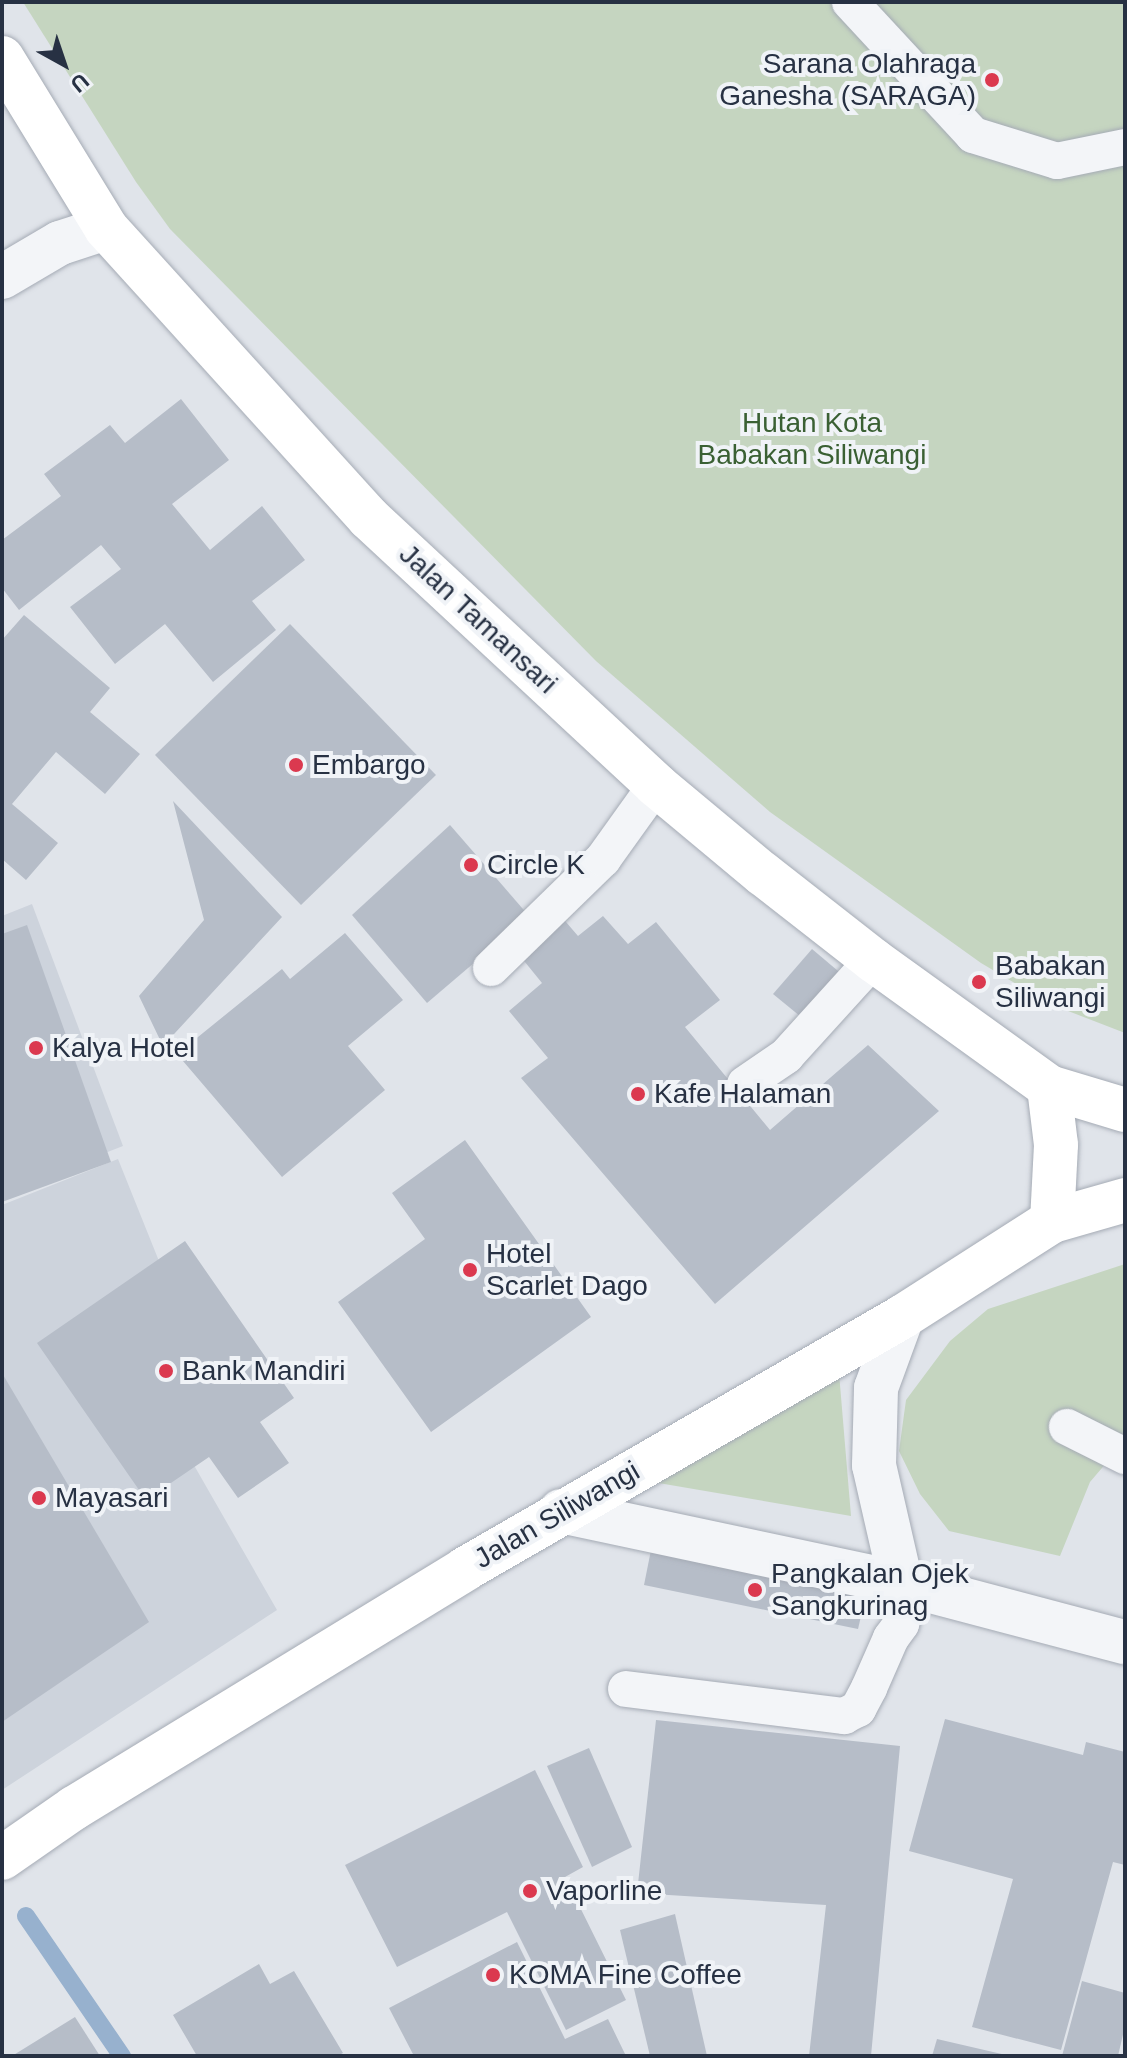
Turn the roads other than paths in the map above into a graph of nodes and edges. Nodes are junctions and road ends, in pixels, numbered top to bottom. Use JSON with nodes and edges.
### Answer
{"nodes":[{"id":1,"x":850,"y":2,"type":"edge"},
{"id":2,"x":2,"y":58,"type":"edge"},
{"id":3,"x":1125,"y":147,"type":"edge"},
{"id":4,"x":106,"y":228,"type":"junction"},
{"id":5,"x":2,"y":277,"type":"edge"},
{"id":6,"x":656,"y":785,"type":"junction"},
{"id":7,"x":873,"y":960,"type":"junction"},
{"id":8,"x":491,"y":968,"type":"dead end"},
{"id":9,"x":745,"y":1084,"type":"dead end"},
{"id":10,"x":1049,"y":1087,"type":"junction"},
{"id":11,"x":1125,"y":1110,"type":"edge"},
{"id":12,"x":1125,"y":1200,"type":"edge"},
{"id":13,"x":1052,"y":1221,"type":"junction"},
{"id":14,"x":902,"y":1317,"type":"junction"},
{"id":15,"x":1067,"y":1427,"type":"dead end"},
{"id":16,"x":1125,"y":1456,"type":"edge"},
{"id":17,"x":561,"y":1511,"type":"junction"},
{"id":18,"x":906,"y":1584,"type":"junction"},
{"id":19,"x":1125,"y":1642,"type":"edge"},
{"id":20,"x":626,"y":1689,"type":"dead end"},
{"id":21,"x":2,"y":1858,"type":"edge"}],
"edges":[{"from":1,"to":3,"type":"lane"},
{"from":2,"to":4,"type":"main road","name":"Jalan Tamansari"},
{"from":4,"to":5,"type":"street"},
{"from":4,"to":6,"type":"main road","name":"Jalan Tamansari"},
{"from":6,"to":7,"type":"main road","name":"Jalan Tamansari"},
{"from":6,"to":8,"type":"lane"},
{"from":7,"to":9,"type":"lane"},
{"from":7,"to":10,"type":"main road","name":"Jalan Tamansari"},
{"from":10,"to":11,"type":"main road","name":"Jalan Tamansari"},
{"from":10,"to":13,"type":"main road"},
{"from":12,"to":13,"type":"main road","name":"Jalan Siliwangi"},
{"from":13,"to":14,"type":"main road","name":"Jalan Siliwangi"},
{"from":14,"to":17,"type":"main road","name":"Jalan Siliwangi"},
{"from":14,"to":18,"type":"street"},
{"from":15,"to":16,"type":"lane"},
{"from":17,"to":18,"type":"street"},
{"from":17,"to":21,"type":"main road","name":"Jalan Siliwangi"},
{"from":18,"to":19,"type":"street"},
{"from":18,"to":20,"type":"lane"}]}
